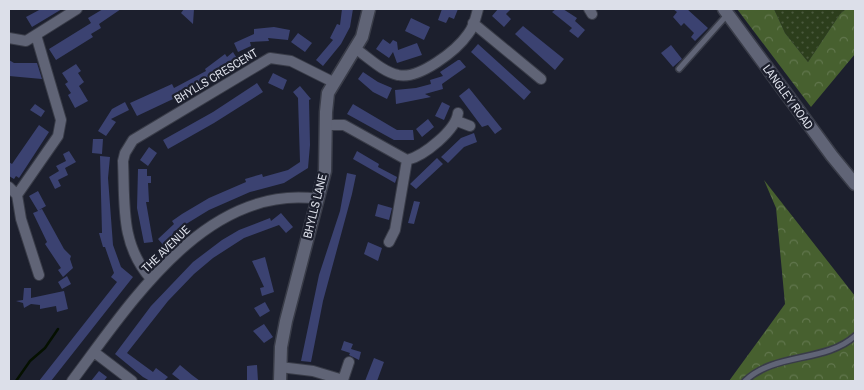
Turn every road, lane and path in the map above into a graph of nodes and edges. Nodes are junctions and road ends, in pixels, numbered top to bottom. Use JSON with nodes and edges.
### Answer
{"nodes":[{"id":1,"x":77,"y":9,"type":"edge"},
{"id":2,"x":369,"y":9,"type":"edge"},
{"id":3,"x":478,"y":9,"type":"edge"},
{"id":4,"x":726,"y":12,"type":"edge"},
{"id":5,"x":474,"y":23,"type":"junction"},
{"id":6,"x":36,"y":35,"type":"junction"},
{"id":7,"x":9,"y":38,"type":"edge"},
{"id":8,"x":356,"y":49,"type":"junction"},
{"id":9,"x":679,"y":69,"type":"dead end"},
{"id":10,"x":540,"y":78,"type":"dead end"},
{"id":11,"x":333,"y":82,"type":"junction"},
{"id":12,"x":326,"y":125,"type":"junction"},
{"id":13,"x":470,"y":126,"type":"dead end"},
{"id":14,"x":407,"y":160,"type":"junction"},
{"id":15,"x":855,"y":184,"type":"edge"},
{"id":16,"x":9,"y":187,"type":"edge"},
{"id":17,"x":17,"y":195,"type":"junction"},
{"id":18,"x":318,"y":199,"type":"junction"},
{"id":19,"x":389,"y":236,"type":"dead end"},
{"id":20,"x":39,"y":275,"type":"dead end"},
{"id":21,"x":151,"y":280,"type":"junction"},
{"id":22,"x":855,"y":336,"type":"edge"},
{"id":23,"x":94,"y":352,"type":"junction"},
{"id":24,"x":349,"y":362,"type":"dead end"},
{"id":25,"x":280,"y":367,"type":"junction"},
{"id":26,"x":72,"y":381,"type":"edge"},
{"id":27,"x":132,"y":381,"type":"edge"},
{"id":28,"x":280,"y":381,"type":"edge"},
{"id":29,"x":745,"y":381,"type":"edge"}],
"edges":[{"from":1,"to":6,"type":"street"},
{"from":2,"to":8,"type":"street","name":"BHYLLS LANE"},
{"from":3,"to":5,"type":"street"},
{"from":4,"to":9,"type":"lane"},
{"from":4,"to":15,"type":"street","name":"LANGLEY ROAD"},
{"from":5,"to":8,"type":"street"},
{"from":5,"to":10,"type":"street"},
{"from":6,"to":7,"type":"street"},
{"from":6,"to":17,"type":"street"},
{"from":8,"to":11,"type":"street","name":"BHYLLS LANE"},
{"from":11,"to":12,"type":"street","name":"BHYLLS LANE"},
{"from":11,"to":21,"type":"street","name":"BHYLLS CRESCENT"},
{"from":12,"to":14,"type":"street"},
{"from":12,"to":18,"type":"street","name":"BHYLLS LANE"},
{"from":13,"to":14,"type":"street"},
{"from":14,"to":19,"type":"street"},
{"from":16,"to":17,"type":"street"},
{"from":17,"to":20,"type":"street"},
{"from":18,"to":21,"type":"street","name":"THE AVENUE"},
{"from":18,"to":25,"type":"street","name":"BHYLLS LANE"},
{"from":21,"to":23,"type":"street","name":"THE AVENUE"},
{"from":22,"to":29,"type":"lane"},
{"from":23,"to":26,"type":"street","name":"THE AVENUE"},
{"from":23,"to":27,"type":"street"},
{"from":24,"to":25,"type":"street"},
{"from":25,"to":28,"type":"street","name":"BHYLLS LANE"}]}
